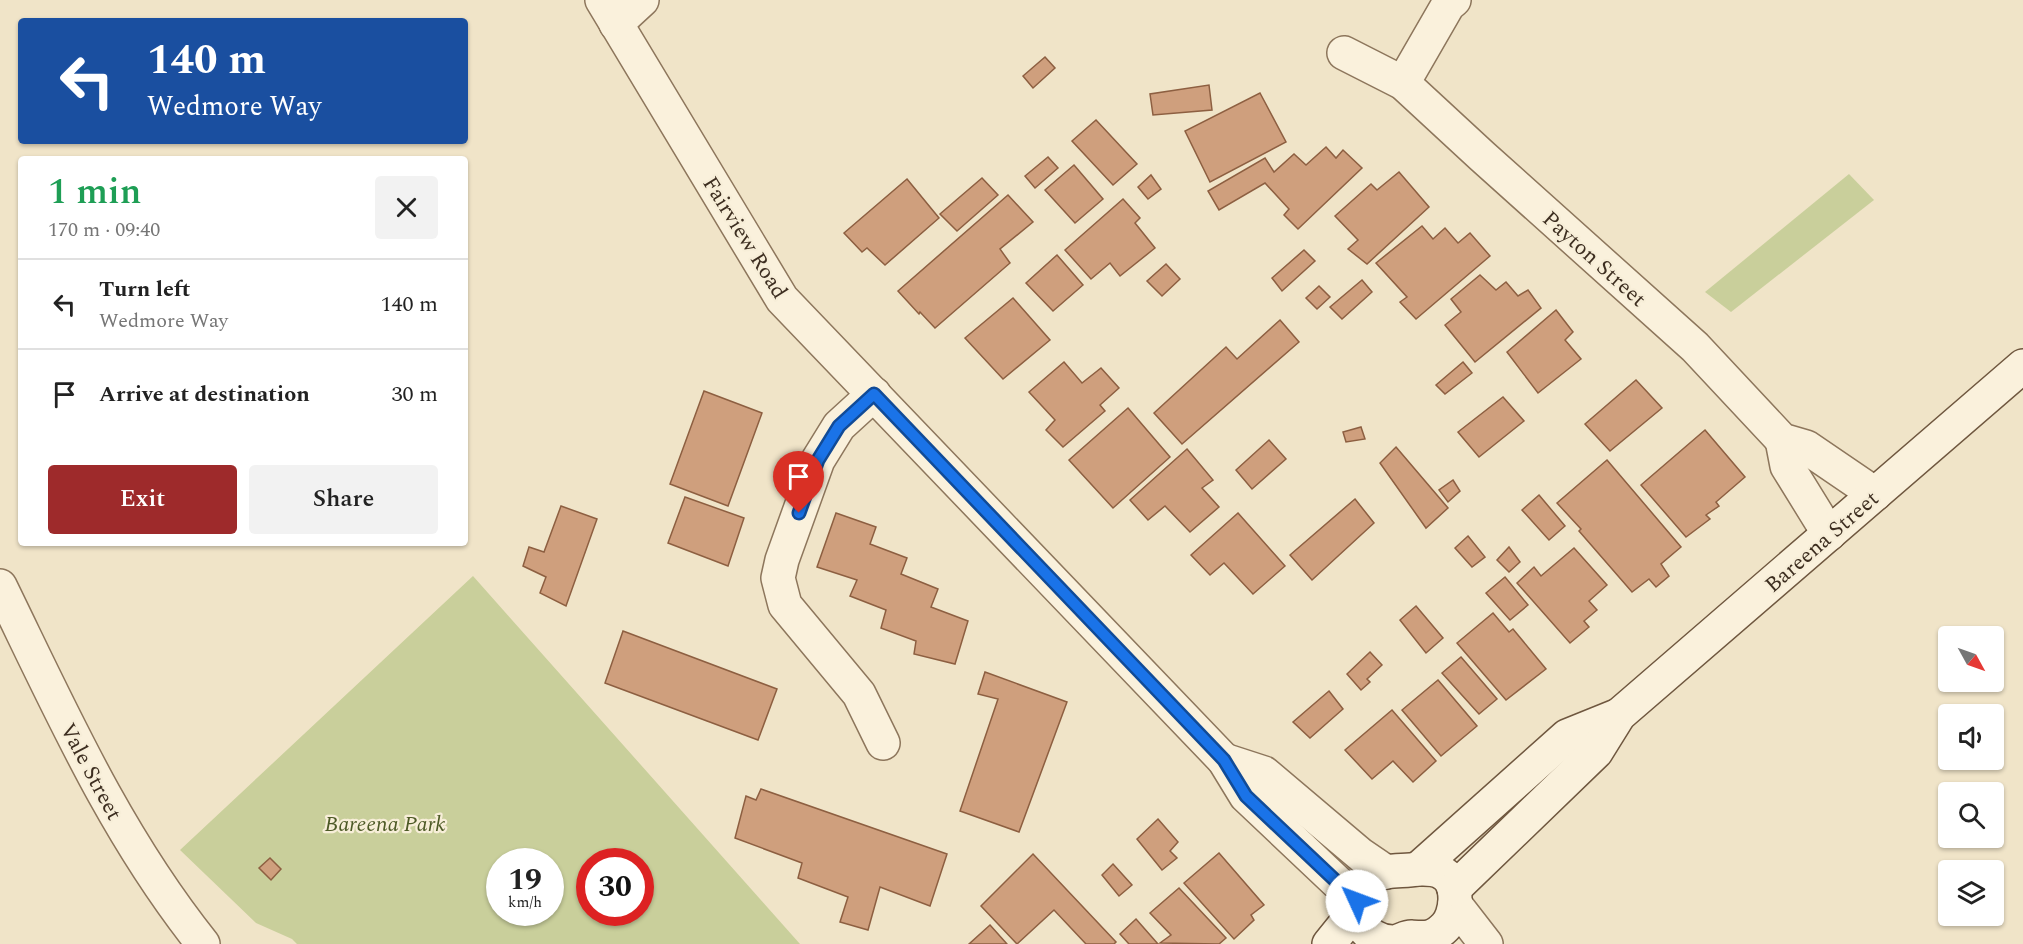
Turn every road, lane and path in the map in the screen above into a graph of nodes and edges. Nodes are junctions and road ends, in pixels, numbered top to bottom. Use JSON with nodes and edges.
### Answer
{"nodes":[{"id":1,"x":642,"y":0,"type":"edge"},
{"id":2,"x":1454,"y":0,"type":"edge"},
{"id":3,"x":609,"y":12,"type":"edge"},
{"id":4,"x":1344,"y":53,"type":"dead end"},
{"id":5,"x":1403,"y":82,"type":"junction"},
{"id":6,"x":2023,"y":366,"type":"edge"},
{"id":7,"x":874,"y":394,"type":"junction"},
{"id":8,"x":1782,"y":440,"type":"junction"},
{"id":9,"x":1875,"y":494,"type":"junction"},
{"id":10,"x":1829,"y":534,"type":"junction"},
{"id":11,"x":0,"y":586,"type":"edge"},
{"id":12,"x":1619,"y":715,"type":"junction"},
{"id":13,"x":883,"y":743,"type":"dead end"},
{"id":14,"x":1224,"y":760,"type":"junction"},
{"id":15,"x":1402,"y":870,"type":"junction"},
{"id":16,"x":1454,"y":896,"type":"junction"},
{"id":17,"x":1357,"y":905,"type":"junction"},
{"id":18,"x":1410,"y":942,"type":"edge"},
{"id":19,"x":203,"y":944,"type":"edge"},
{"id":20,"x":1329,"y":944,"type":"edge"},
{"id":21,"x":1486,"y":944,"type":"edge"}],
"edges":[{"from":1,"to":3,"type":"street"},
{"from":2,"to":5,"type":"street"},
{"from":3,"to":7,"type":"street","name":"Fairview Road"},
{"from":4,"to":5,"type":"street","name":"Payton Street"},
{"from":5,"to":8,"type":"street","name":"Payton Street"},
{"from":6,"to":9,"type":"street","name":"Bareena Street"},
{"from":7,"to":13,"type":"street"},
{"from":7,"to":14,"type":"street","name":"Fairview Road"},
{"from":8,"to":9,"type":"street","name":"Payton Street"},
{"from":8,"to":10,"type":"street","name":"Payton Street"},
{"from":9,"to":10,"type":"street","name":"Bareena Street"},
{"from":10,"to":12,"type":"street","name":"Bareena Street"},
{"from":11,"to":19,"type":"street","name":"Vale Street"},
{"from":12,"to":15,"type":"street","name":"Bareena Street"},
{"from":12,"to":16,"type":"street","name":"Bareena Street"},
{"from":14,"to":15,"type":"street","name":"Fairview Road"},
{"from":14,"to":17,"type":"street","name":"Fairview Road"},
{"from":15,"to":16,"type":"street"},
{"from":15,"to":17,"type":"street"},
{"from":16,"to":18,"type":"street"},
{"from":16,"to":21,"type":"street"},
{"from":17,"to":18,"type":"street"},
{"from":17,"to":20,"type":"street"}]}
